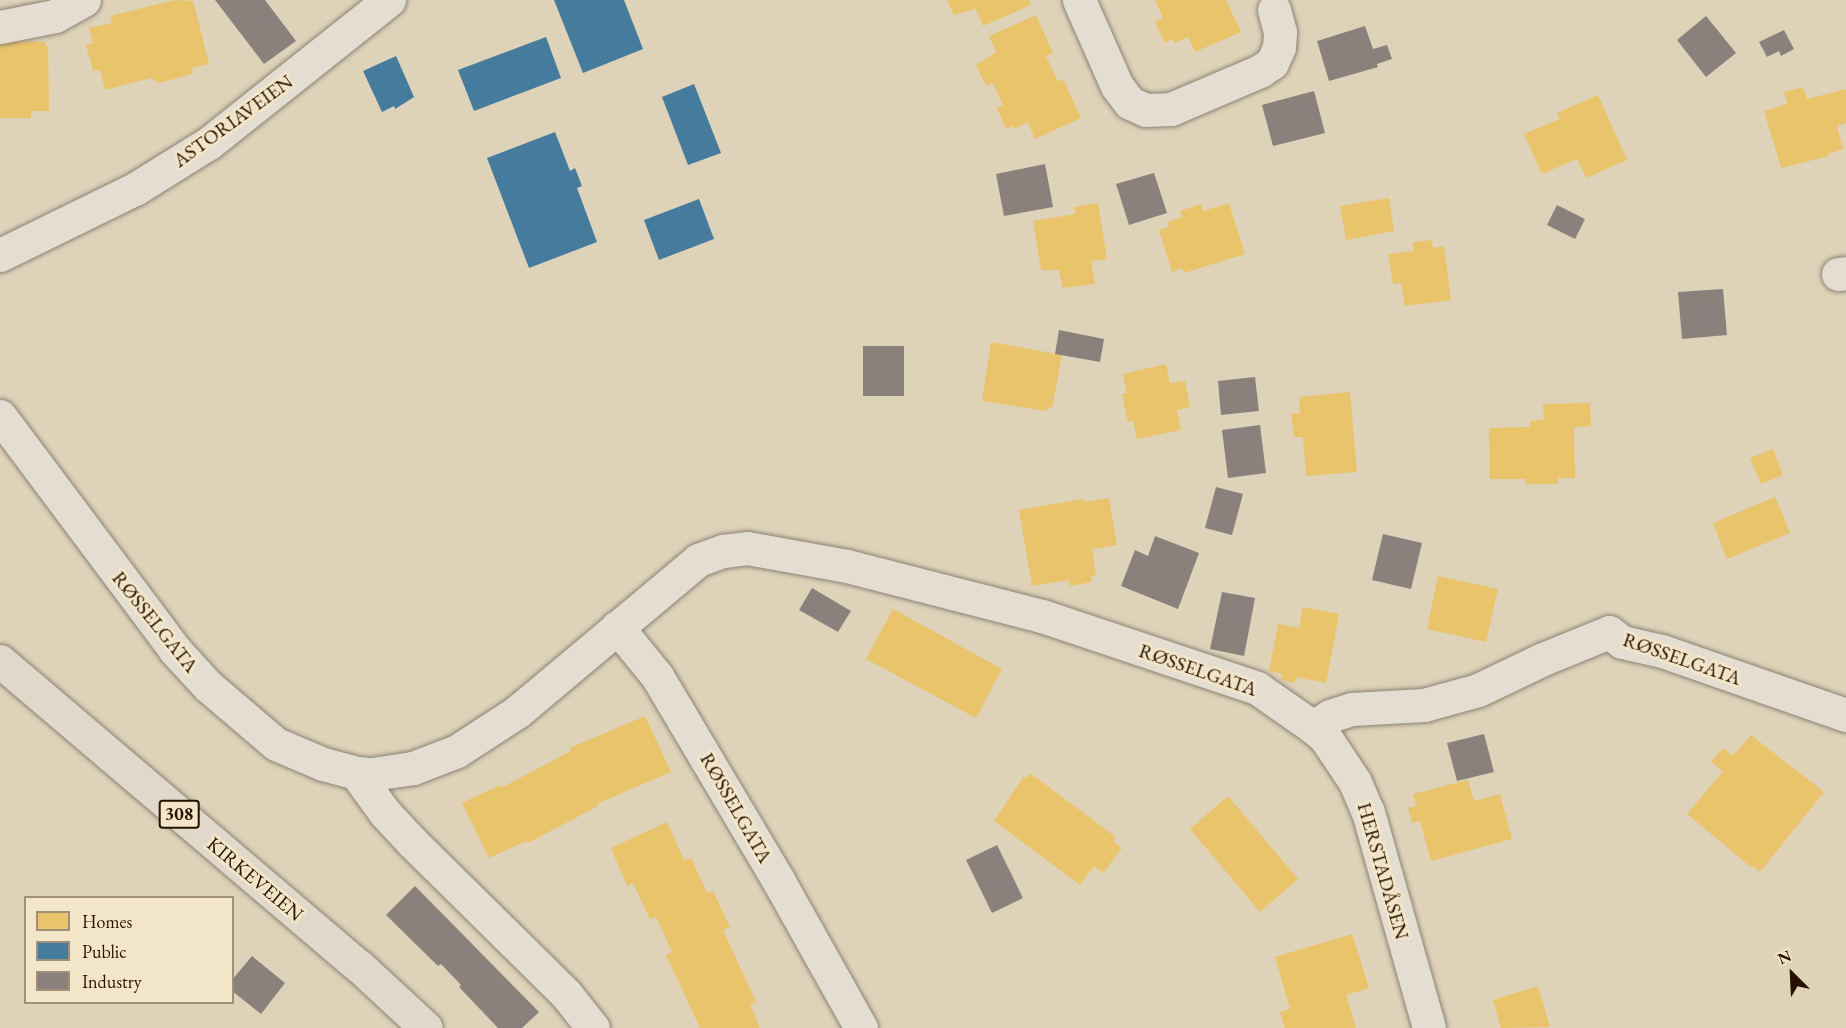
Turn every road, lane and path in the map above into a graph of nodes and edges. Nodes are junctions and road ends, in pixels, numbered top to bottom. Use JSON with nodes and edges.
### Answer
{"nodes":[{"id":1,"x":84,"y":0,"type":"edge"},
{"id":2,"x":388,"y":0,"type":"edge"},
{"id":3,"x":1079,"y":0,"type":"edge"},
{"id":4,"x":1274,"y":10,"type":"dead end"},
{"id":5,"x":0,"y":27,"type":"edge"},
{"id":6,"x":0,"y":255,"type":"edge"},
{"id":7,"x":0,"y":416,"type":"edge"},
{"id":8,"x":617,"y":627,"type":"junction"},
{"id":9,"x":0,"y":662,"type":"edge"},
{"id":10,"x":1846,"y":715,"type":"edge"},
{"id":11,"x":1313,"y":727,"type":"junction"},
{"id":12,"x":356,"y":773,"type":"junction"},
{"id":13,"x":426,"y":1028,"type":"edge"},
{"id":14,"x":593,"y":1028,"type":"edge"},
{"id":15,"x":861,"y":1028,"type":"edge"},
{"id":16,"x":1429,"y":1028,"type":"edge"}],
"edges":[{"from":1,"to":5,"type":"street"},
{"from":2,"to":6,"type":"street","name":"ASTORIAVEIEN"},
{"from":3,"to":4,"type":"street"},
{"from":7,"to":12,"type":"street","name":"RØSSELGATA"},
{"from":8,"to":11,"type":"street","name":"RØSSELGATA"},
{"from":8,"to":12,"type":"street","name":"RØSSELGATA"},
{"from":8,"to":15,"type":"street","name":"RØSSELGATA"},
{"from":9,"to":13,"type":"main road","name":"KIRKEVEIEN","number":"308"},
{"from":10,"to":11,"type":"street","name":"RØSSELGATA"},
{"from":11,"to":16,"type":"street","name":"HERSTADÅSEN"},
{"from":12,"to":14,"type":"street"}]}
